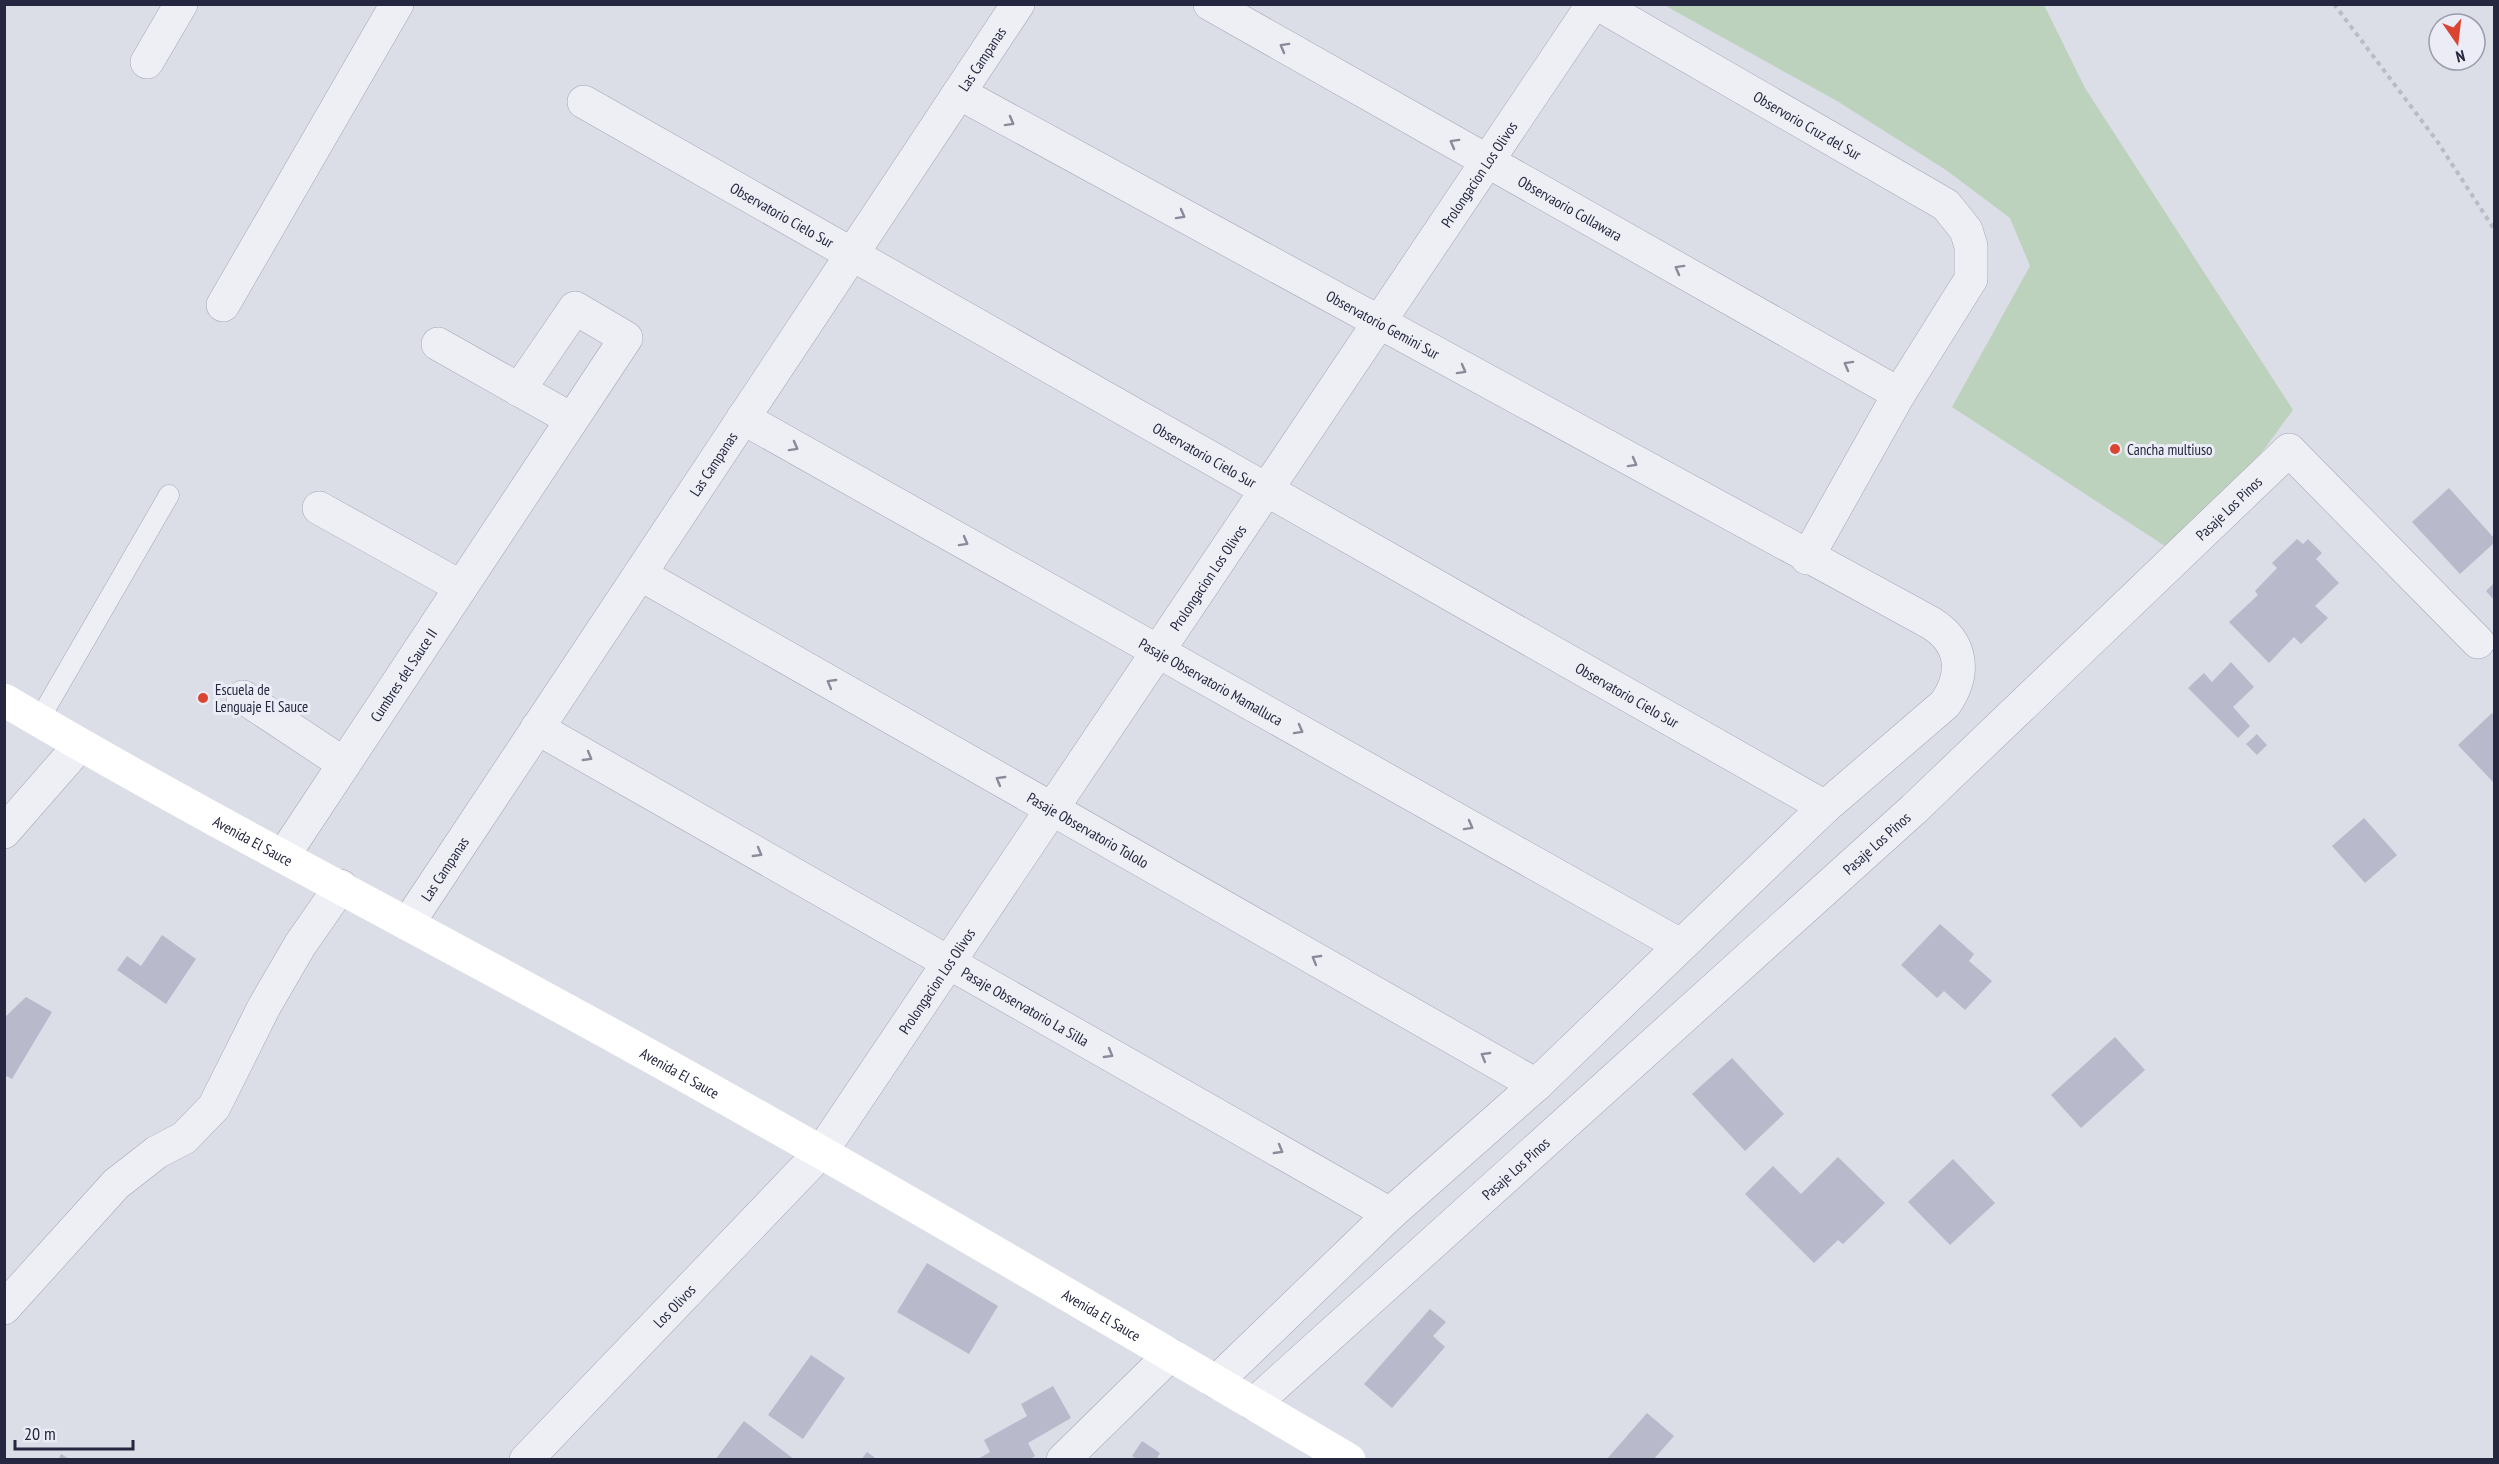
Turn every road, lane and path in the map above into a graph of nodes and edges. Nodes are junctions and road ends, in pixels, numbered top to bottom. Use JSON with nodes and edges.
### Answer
{"nodes":[{"id":1,"x":181,"y":4,"type":"edge"},
{"id":2,"x":398,"y":4,"type":"edge"},
{"id":3,"x":1018,"y":4,"type":"edge"},
{"id":4,"x":1210,"y":4,"type":"edge"},
{"id":5,"x":1596,"y":4,"type":"edge"},
{"id":6,"x":2334,"y":4,"type":"edge"},
{"id":7,"x":147,"y":62,"type":"dead end"},
{"id":8,"x":959,"y":93,"type":"junction"},
{"id":9,"x":584,"y":102,"type":"dead end"},
{"id":10,"x":1488,"y":162,"type":"junction"},
{"id":11,"x":2494,"y":230,"type":"edge"},
{"id":12,"x":852,"y":254,"type":"junction"},
{"id":13,"x":223,"y":305,"type":"dead end"},
{"id":14,"x":1380,"y":324,"type":"junction"},
{"id":15,"x":438,"y":344,"type":"dead end"},
{"id":16,"x":519,"y":390,"type":"junction"},
{"id":17,"x":1899,"y":394,"type":"junction"},
{"id":18,"x":743,"y":418,"type":"junction"},
{"id":19,"x":572,"y":419,"type":"junction"},
{"id":20,"x":1267,"y":490,"type":"junction"},
{"id":21,"x":169,"y":495,"type":"dead end"},
{"id":22,"x":319,"y":508,"type":"dead end"},
{"id":23,"x":1807,"y":558,"type":"junction"},
{"id":24,"x":640,"y":574,"type":"junction"},
{"id":25,"x":461,"y":587,"type":"junction"},
{"id":26,"x":2478,"y":642,"type":"dead end"},
{"id":27,"x":1159,"y":652,"type":"junction"},
{"id":28,"x":243,"y":697,"type":"dead end"},
{"id":29,"x":4,"y":700,"type":"edge"},
{"id":30,"x":39,"y":720,"type":"junction"},
{"id":31,"x":537,"y":728,"type":"junction"},
{"id":32,"x":80,"y":745,"type":"junction"},
{"id":33,"x":344,"y":764,"type":"junction"},
{"id":34,"x":1825,"y":807,"type":"junction"},
{"id":35,"x":1052,"y":809,"type":"junction"},
{"id":36,"x":4,"y":832,"type":"edge"},
{"id":37,"x":284,"y":855,"type":"junction"},
{"id":38,"x":340,"y":886,"type":"junction"},
{"id":39,"x":409,"y":922,"type":"junction"},
{"id":40,"x":1680,"y":945,"type":"junction"},
{"id":41,"x":948,"y":962,"type":"junction"},
{"id":42,"x":1536,"y":1085,"type":"junction"},
{"id":43,"x":822,"y":1151,"type":"junction"},
{"id":44,"x":1390,"y":1214,"type":"junction"},
{"id":45,"x":4,"y":1308,"type":"edge"},
{"id":46,"x":1170,"y":1355,"type":"junction"},
{"id":47,"x":1216,"y":1382,"type":"junction"},
{"id":48,"x":1254,"y":1404,"type":"junction"},
{"id":49,"x":526,"y":1460,"type":"edge"},
{"id":50,"x":1063,"y":1460,"type":"edge"},
{"id":51,"x":1349,"y":1460,"type":"edge"}],
"edges":[{"from":1,"to":7,"type":"street"},
{"from":2,"to":13,"type":"street"},
{"from":3,"to":8,"type":"street","name":"Las Campanas"},
{"from":10,"to":4,"type":"street","name":"Observaorio Collawara","one_way":true},
{"from":5,"to":10,"type":"street","name":"Prolongacion Los Olivos"},
{"from":5,"to":17,"type":"street","name":"Observorio Cruz del Sur"},
{"from":6,"to":11,"type":"path"},
{"from":8,"to":12,"type":"street","name":"Las Campanas"},
{"from":8,"to":14,"type":"street","name":"Observatorio Gemini Sur","one_way":true},
{"from":9,"to":12,"type":"street","name":"Observatorio Cielo Sur"},
{"from":10,"to":14,"type":"street","name":"Prolongacion Los Olivos"},
{"from":17,"to":10,"type":"street","name":"Observaorio Collawara","one_way":true},
{"from":12,"to":18,"type":"street","name":"Las Campanas"},
{"from":12,"to":20,"type":"street","name":"Observatorio Cielo Sur"},
{"from":14,"to":20,"type":"street","name":"Prolongacion Los Olivos"},
{"from":14,"to":23,"type":"street","name":"Observatorio Gemini Sur","one_way":true},
{"from":15,"to":16,"type":"street"},
{"from":16,"to":19,"type":"street"},
{"from":16,"to":19,"type":"street","name":"Cumbres del Sauce II"},
{"from":17,"to":23,"type":"street"},
{"from":18,"to":24,"type":"street","name":"Las Campanas"},
{"from":18,"to":27,"type":"street","name":"Pasaje Observatorio Mamalluca","one_way":true},
{"from":19,"to":25,"type":"street","name":"Cumbres del Sauce II"},
{"from":20,"to":27,"type":"street","name":"Prolongacion Los Olivos"},
{"from":20,"to":34,"type":"street","name":"Observatorio Cielo Sur"},
{"from":21,"to":30,"type":"lane"},
{"from":22,"to":25,"type":"street"},
{"from":23,"to":34,"type":"street","name":"Observatorio Gemini Sur"},
{"from":24,"to":31,"type":"street","name":"Las Campanas"},
{"from":35,"to":24,"type":"street","name":"Pasaje Observatorio Tololo","one_way":true},
{"from":25,"to":33,"type":"street","name":"Cumbres del Sauce II"},
{"from":26,"to":48,"type":"street","name":"Pasaje Los Pinos"},
{"from":27,"to":35,"type":"street","name":"Prolongacion Los Olivos"},
{"from":27,"to":40,"type":"street","name":"Pasaje Observatorio Mamalluca","one_way":true},
{"from":28,"to":33,"type":"street"},
{"from":29,"to":30,"type":"street","name":"Avenida El Sauce"},
{"from":30,"to":32,"type":"street","name":"Avenida El Sauce"},
{"from":31,"to":39,"type":"street","name":"Las Campanas"},
{"from":31,"to":41,"type":"street","name":"Pasaje Observatorio La Silla","one_way":true},
{"from":32,"to":36,"type":"street"},
{"from":32,"to":37,"type":"street","name":"Avenida El Sauce"},
{"from":33,"to":37,"type":"street","name":"Cumbres del Sauce II"},
{"from":34,"to":40,"type":"street","name":"Observatorio Gemini Sur"},
{"from":35,"to":41,"type":"street","name":"Prolongacion Los Olivos"},
{"from":42,"to":35,"type":"street","name":"Pasaje Observatorio Tololo","one_way":true},
{"from":37,"to":38,"type":"street","name":"Avenida El Sauce"},
{"from":38,"to":39,"type":"street","name":"Avenida El Sauce"},
{"from":38,"to":45,"type":"street"},
{"from":39,"to":43,"type":"street","name":"Avenida El Sauce"},
{"from":40,"to":42,"type":"street","name":"Observatorio Gemini Sur"},
{"from":41,"to":43,"type":"street","name":"Prolongacion Los Olivos"},
{"from":41,"to":44,"type":"street","name":"Pasaje Observatorio La Silla","one_way":true},
{"from":42,"to":44,"type":"street","name":"Observatorio Gemini Sur"},
{"from":43,"to":46,"type":"street","name":"Avenida El Sauce"},
{"from":43,"to":49,"type":"street","name":"Los Olivos"},
{"from":44,"to":47,"type":"street","name":"Observatorio Gemini Sur"},
{"from":46,"to":47,"type":"street","name":"Avenida El Sauce"},
{"from":46,"to":50,"type":"street"},
{"from":47,"to":48,"type":"street","name":"Avenida El Sauce"},
{"from":48,"to":51,"type":"street","name":"Avenida El Sauce"}]}
